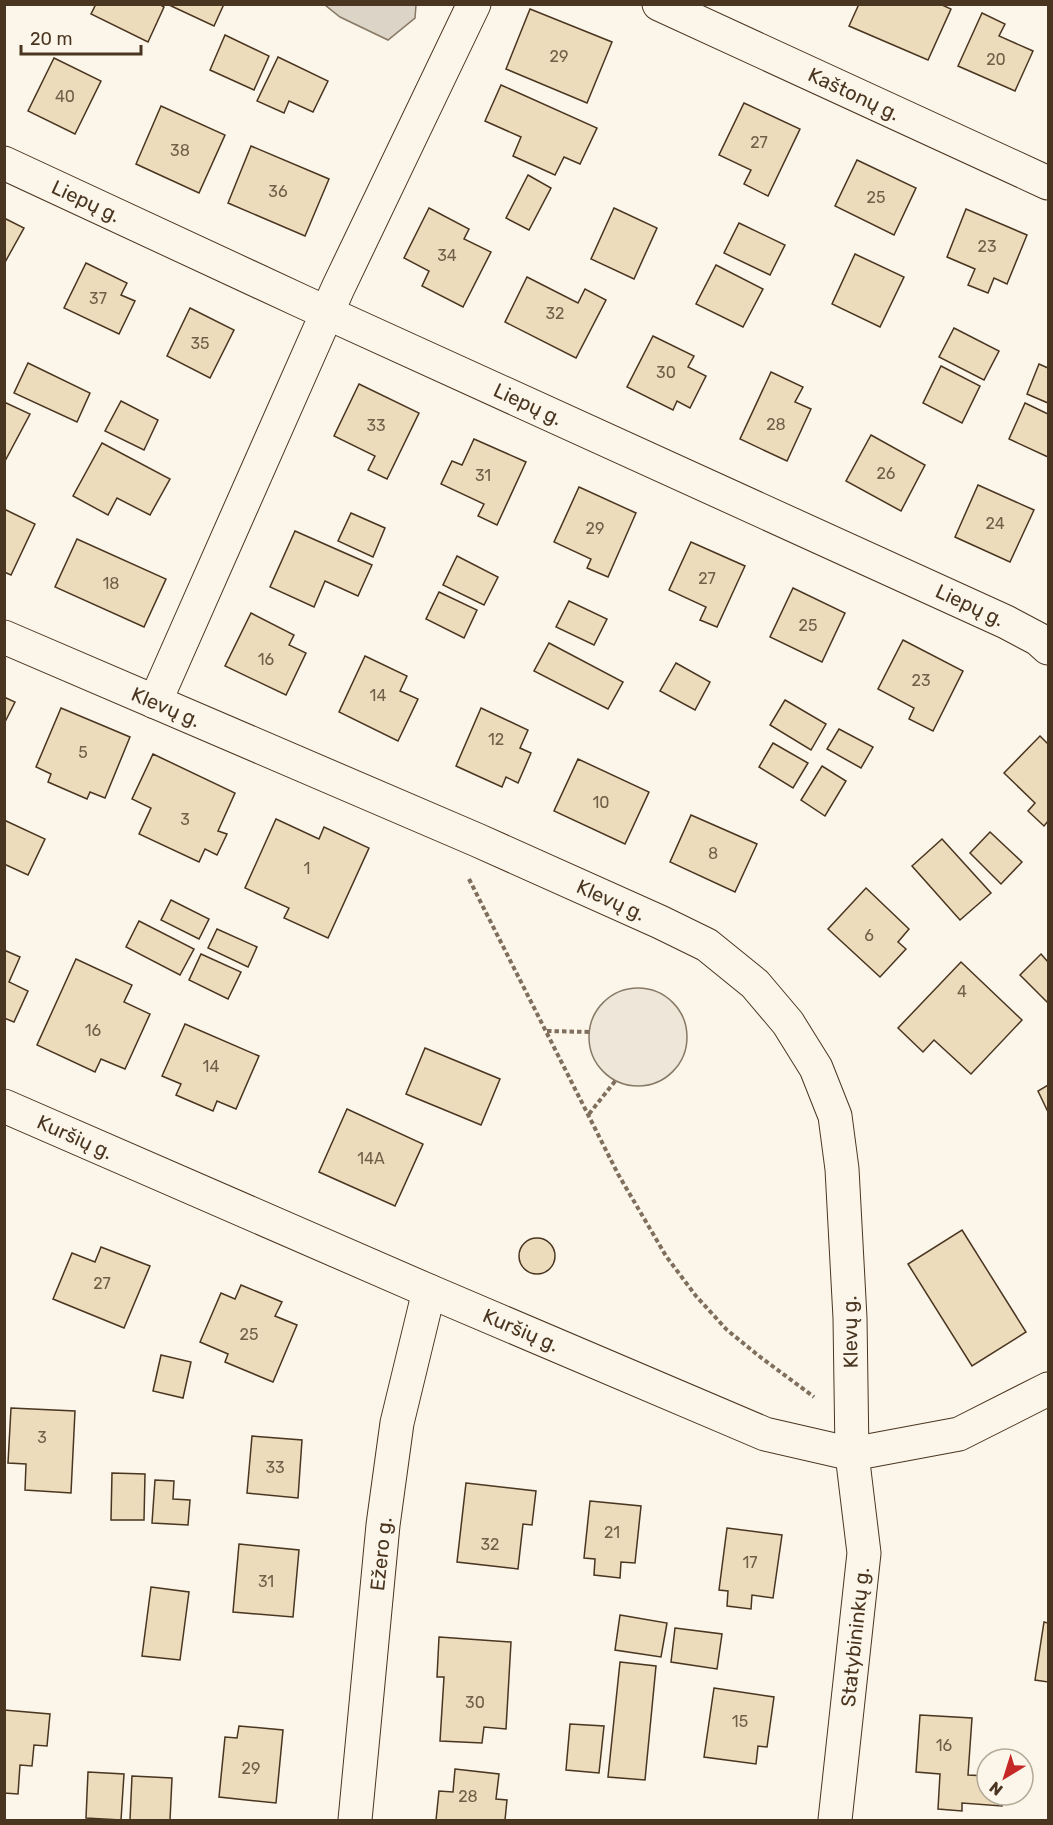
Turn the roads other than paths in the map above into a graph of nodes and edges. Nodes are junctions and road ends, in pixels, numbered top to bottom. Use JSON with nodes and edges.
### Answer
{"nodes":[{"id":1,"x":474,"y":4,"type":"edge"},
{"id":2,"x":659,"y":4,"type":"edge"},
{"id":3,"x":4,"y":163,"type":"edge"},
{"id":4,"x":1048,"y":183,"type":"edge"},
{"id":5,"x":328,"y":312,"type":"junction"},
{"id":6,"x":4,"y":637,"type":"edge"},
{"id":7,"x":1048,"y":648,"type":"edge"},
{"id":8,"x":155,"y":702,"type":"junction"},
{"id":9,"x":4,"y":1106,"type":"edge"},
{"id":10,"x":429,"y":1291,"type":"junction"},
{"id":11,"x":1048,"y":1389,"type":"edge"},
{"id":12,"x":852,"y":1438,"type":"junction"},
{"id":13,"x":355,"y":1821,"type":"edge"},
{"id":14,"x":835,"y":1821,"type":"edge"}],
"edges":[{"from":1,"to":5,"type":"street"},
{"from":2,"to":4,"type":"street","name":"Kaštonų g."},
{"from":3,"to":5,"type":"street","name":"Liepų g."},
{"from":5,"to":7,"type":"street","name":"Liepų g."},
{"from":5,"to":8,"type":"street"},
{"from":6,"to":8,"type":"street","name":"Klevų g."},
{"from":8,"to":12,"type":"street","name":"Klevų g."},
{"from":9,"to":10,"type":"street","name":"Kuršių g."},
{"from":10,"to":12,"type":"street","name":"Kuršių g."},
{"from":10,"to":13,"type":"street","name":"Ežero g."},
{"from":11,"to":12,"type":"street","name":"Kuršių g."},
{"from":12,"to":14,"type":"street","name":"Statybininkų g."}]}
